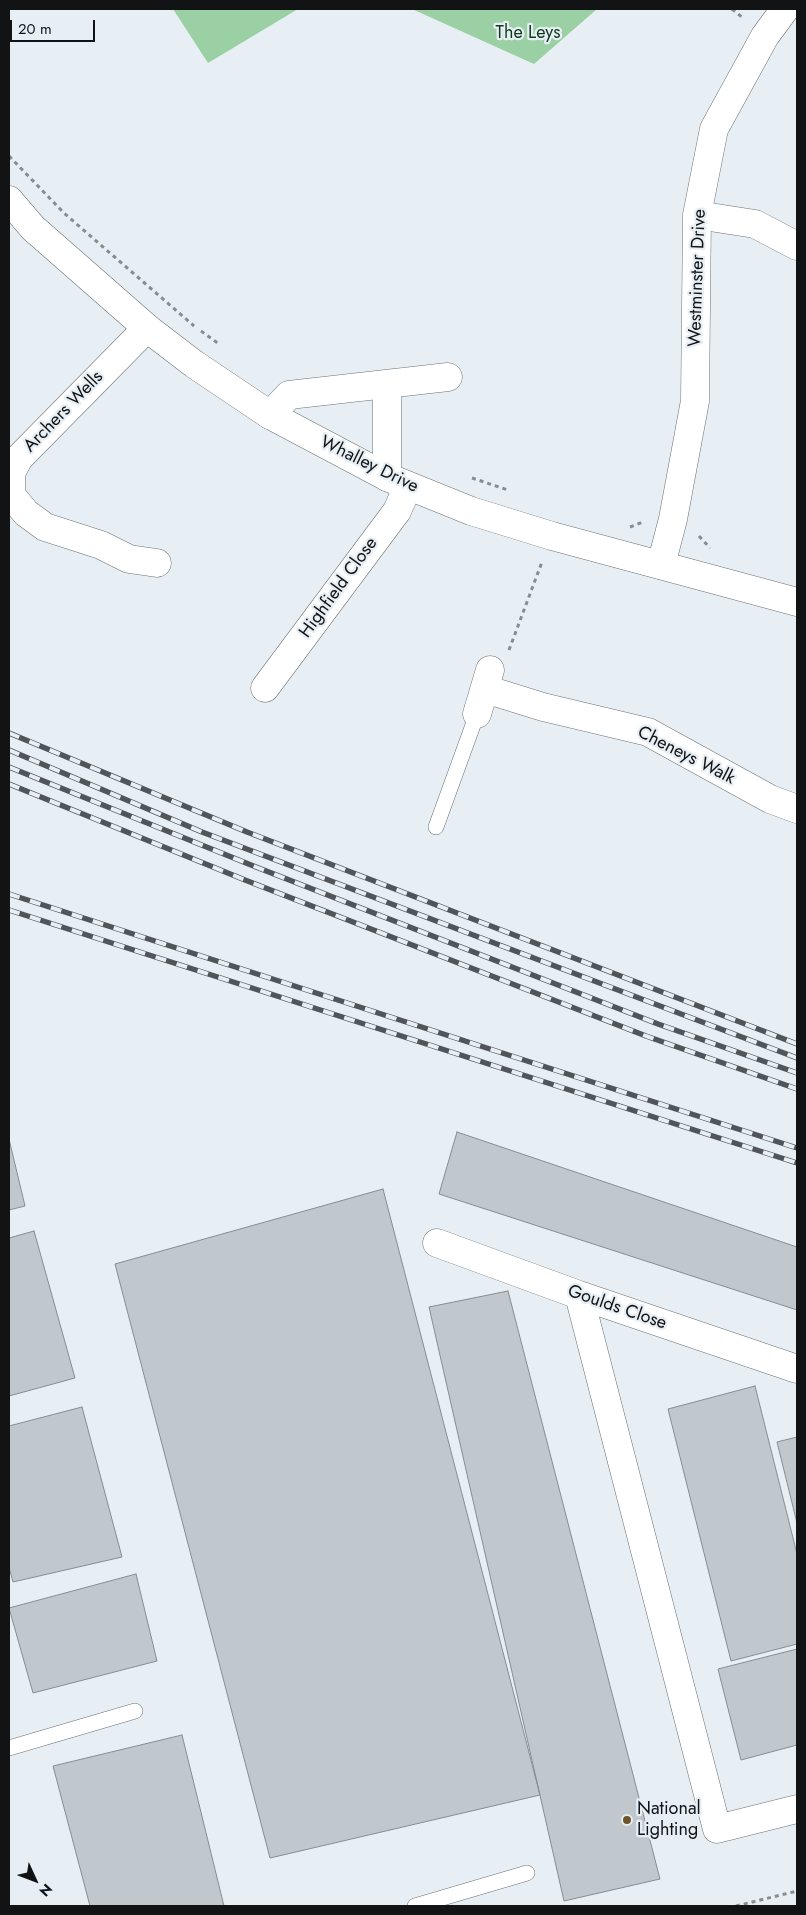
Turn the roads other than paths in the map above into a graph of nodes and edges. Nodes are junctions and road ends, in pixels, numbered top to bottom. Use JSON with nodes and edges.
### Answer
{"nodes":[{"id":1,"x":785,"y":9,"type":"edge"},
{"id":2,"x":9,"y":200,"type":"edge"},
{"id":3,"x":697,"y":215,"type":"junction"},
{"id":4,"x":797,"y":246,"type":"edge"},
{"id":5,"x":147,"y":328,"type":"junction"},
{"id":6,"x":448,"y":377,"type":"dead end"},
{"id":7,"x":387,"y":384,"type":"junction"},
{"id":8,"x":270,"y":414,"type":"junction"},
{"id":9,"x":398,"y":481,"type":"junction"},
{"id":10,"x":157,"y":563,"type":"dead end"},
{"id":11,"x":661,"y":565,"type":"junction"},
{"id":12,"x":797,"y":602,"type":"edge"},
{"id":13,"x":265,"y":688,"type":"dead end"},
{"id":14,"x":477,"y":714,"type":"joint"},
{"id":15,"x":797,"y":809,"type":"edge"},
{"id":16,"x":436,"y":827,"type":"dead end"},
{"id":17,"x":438,"y":1243,"type":"dead end"},
{"id":18,"x":579,"y":1295,"type":"junction"},
{"id":19,"x":797,"y":1369,"type":"edge"},
{"id":20,"x":135,"y":1712,"type":"dead end"},
{"id":21,"x":9,"y":1748,"type":"edge"},
{"id":22,"x":797,"y":1809,"type":"edge"},
{"id":23,"x":526,"y":1873,"type":"dead end"},
{"id":24,"x":415,"y":1906,"type":"edge"}],
"edges":[{"from":1,"to":3,"type":"street","name":"Westminster Drive"},
{"from":2,"to":5,"type":"street","name":"Whalley Drive"},
{"from":3,"to":4,"type":"street"},
{"from":3,"to":11,"type":"street","name":"Westminster Drive"},
{"from":5,"to":8,"type":"street","name":"Whalley Drive"},
{"from":5,"to":10,"type":"street","name":"Archers Wells"},
{"from":6,"to":7,"type":"street"},
{"from":7,"to":8,"type":"street"},
{"from":7,"to":9,"type":"street"},
{"from":8,"to":9,"type":"street","name":"Whalley Drive"},
{"from":9,"to":11,"type":"street","name":"Whalley Drive"},
{"from":9,"to":13,"type":"street","name":"Highfield Close"},
{"from":11,"to":12,"type":"street","name":"Whalley Drive"},
{"from":14,"to":15,"type":"street","name":"Cheneys Walk"},
{"from":14,"to":16,"type":"lane"},
{"from":17,"to":18,"type":"street","name":"Goulds Close"},
{"from":18,"to":19,"type":"street","name":"Goulds Close"},
{"from":18,"to":22,"type":"street"},
{"from":20,"to":21,"type":"lane"},
{"from":23,"to":24,"type":"lane"}]}
